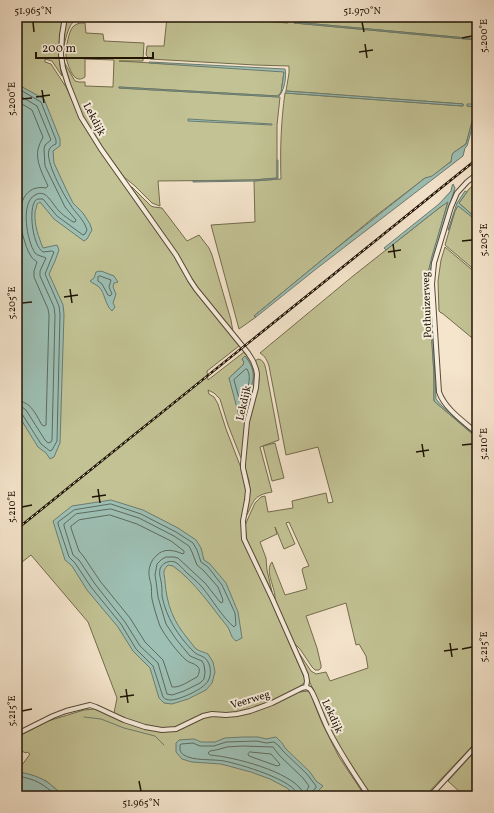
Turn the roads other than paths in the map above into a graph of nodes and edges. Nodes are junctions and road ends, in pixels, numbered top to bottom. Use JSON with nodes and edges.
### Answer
{"nodes":[{"id":1,"x":65,"y":17,"type":"edge"},
{"id":2,"x":477,"y":174,"type":"edge"},
{"id":3,"x":477,"y":433,"type":"edge"},
{"id":4,"x":306,"y":687,"type":"junction"},
{"id":5,"x":17,"y":734,"type":"edge"},
{"id":6,"x":477,"y":745,"type":"edge"},
{"id":7,"x":369,"y":796,"type":"edge"},
{"id":8,"x":430,"y":796,"type":"edge"}],
"edges":[{"from":1,"to":4,"type":"street","name":"Lekdijk"},
{"from":2,"to":3,"type":"street","name":"Pothuizerweg"},
{"from":4,"to":5,"type":"street","name":"Veerweg"},
{"from":4,"to":7,"type":"street","name":"Lekdijk"},
{"from":6,"to":8,"type":"street"}]}
